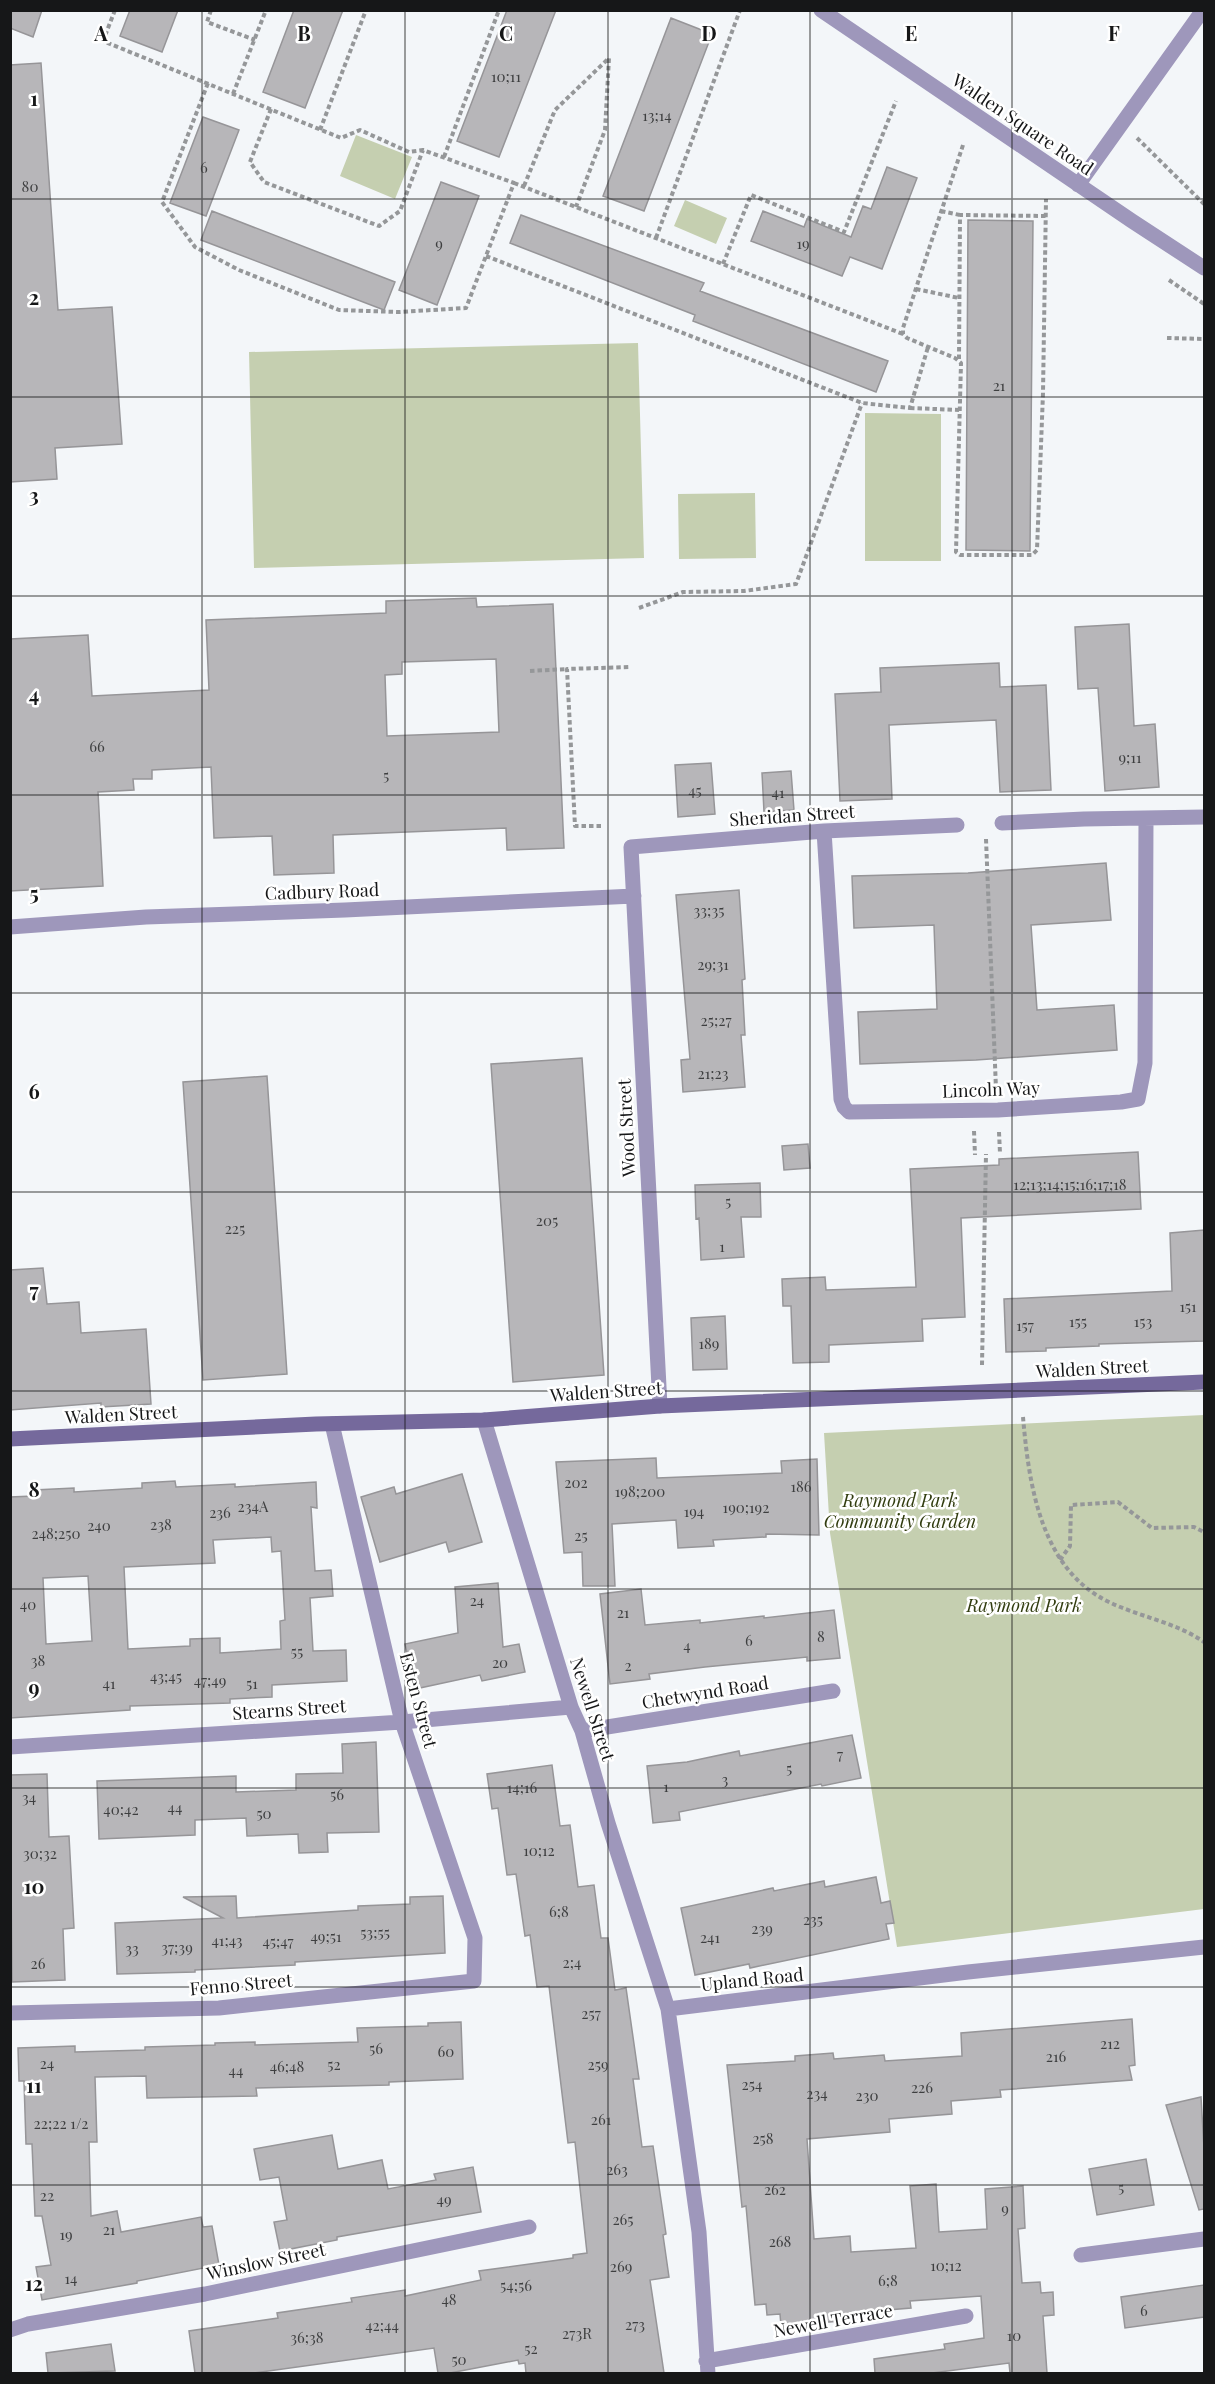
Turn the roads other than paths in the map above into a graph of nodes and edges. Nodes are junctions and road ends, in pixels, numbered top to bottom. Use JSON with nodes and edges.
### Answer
{"nodes":[{"id":1,"x":821,"y":10,"type":"edge"},
{"id":2,"x":1203,"y":10,"type":"edge"},
{"id":3,"x":1078,"y":184,"type":"junction"},
{"id":4,"x":1204,"y":268,"type":"edge"},
{"id":5,"x":1204,"y":817,"type":"edge"},
{"id":6,"x":1146,"y":819,"type":"junction"},
{"id":7,"x":1002,"y":823,"type":"dead end"},
{"id":8,"x":957,"y":825,"type":"dead end"},
{"id":9,"x":824,"y":831,"type":"junction"},
{"id":10,"x":631,"y":847,"type":"joint"},
{"id":11,"x":634,"y":896,"type":"junction"},
{"id":12,"x":10,"y":927,"type":"edge"},
{"id":13,"x":1204,"y":1382,"type":"edge"},
{"id":14,"x":660,"y":1406,"type":"junction"},
{"id":15,"x":484,"y":1420,"type":"junction"},
{"id":16,"x":332,"y":1424,"type":"junction"},
{"id":17,"x":10,"y":1439,"type":"edge"},
{"id":18,"x":833,"y":1691,"type":"dead end"},
{"id":19,"x":571,"y":1707,"type":"junction"},
{"id":20,"x":402,"y":1722,"type":"junction"},
{"id":21,"x":582,"y":1731,"type":"junction"},
{"id":22,"x":10,"y":1747,"type":"edge"},
{"id":23,"x":1204,"y":1947,"type":"edge"},
{"id":24,"x":474,"y":1981,"type":"joint"},
{"id":25,"x":668,"y":2009,"type":"junction"},
{"id":26,"x":10,"y":2013,"type":"edge"},
{"id":27,"x":529,"y":2227,"type":"dead end"},
{"id":28,"x":1204,"y":2239,"type":"edge"},
{"id":29,"x":1081,"y":2255,"type":"dead end"},
{"id":30,"x":966,"y":2316,"type":"dead end"},
{"id":31,"x":10,"y":2330,"type":"edge"},
{"id":32,"x":707,"y":2367,"type":"edge"}],
"edges":[{"from":1,"to":3,"type":"street","name":"Walden Square Road"},
{"from":2,"to":3,"type":"street"},
{"from":3,"to":4,"type":"street","name":"Walden Square Road"},
{"from":5,"to":6,"type":"street"},
{"from":6,"to":7,"type":"street"},
{"from":6,"to":9,"type":"street","name":"Lincoln Way"},
{"from":8,"to":9,"type":"street","name":"Sheridan Street"},
{"from":9,"to":10,"type":"street","name":"Sheridan Street"},
{"from":10,"to":11,"type":"street","name":"Wood Street"},
{"from":11,"to":12,"type":"street","name":"Cadbury Road"},
{"from":11,"to":14,"type":"street","name":"Wood Street"},
{"from":13,"to":14,"type":"street","name":"Walden Street"},
{"from":14,"to":15,"type":"street","name":"Walden Street"},
{"from":15,"to":16,"type":"street","name":"Walden Street"},
{"from":15,"to":19,"type":"street","name":"Newell Street"},
{"from":16,"to":17,"type":"street","name":"Walden Street"},
{"from":16,"to":20,"type":"street","name":"Esten Street"},
{"from":18,"to":21,"type":"street","name":"Chetwynd Road"},
{"from":19,"to":20,"type":"street","name":"Stearns Street"},
{"from":19,"to":21,"type":"street","name":"Newell Street"},
{"from":20,"to":22,"type":"street","name":"Stearns Street"},
{"from":20,"to":24,"type":"street","name":"Esten Street"},
{"from":21,"to":25,"type":"street","name":"Newell Street"},
{"from":23,"to":25,"type":"street","name":"Upland Road"},
{"from":24,"to":26,"type":"street","name":"Fenno Street"},
{"from":25,"to":32,"type":"street"},
{"from":27,"to":31,"type":"street","name":"Winslow Street"},
{"from":28,"to":29,"type":"street"},
{"from":30,"to":32,"type":"street","name":"Newell Terrace"}]}
